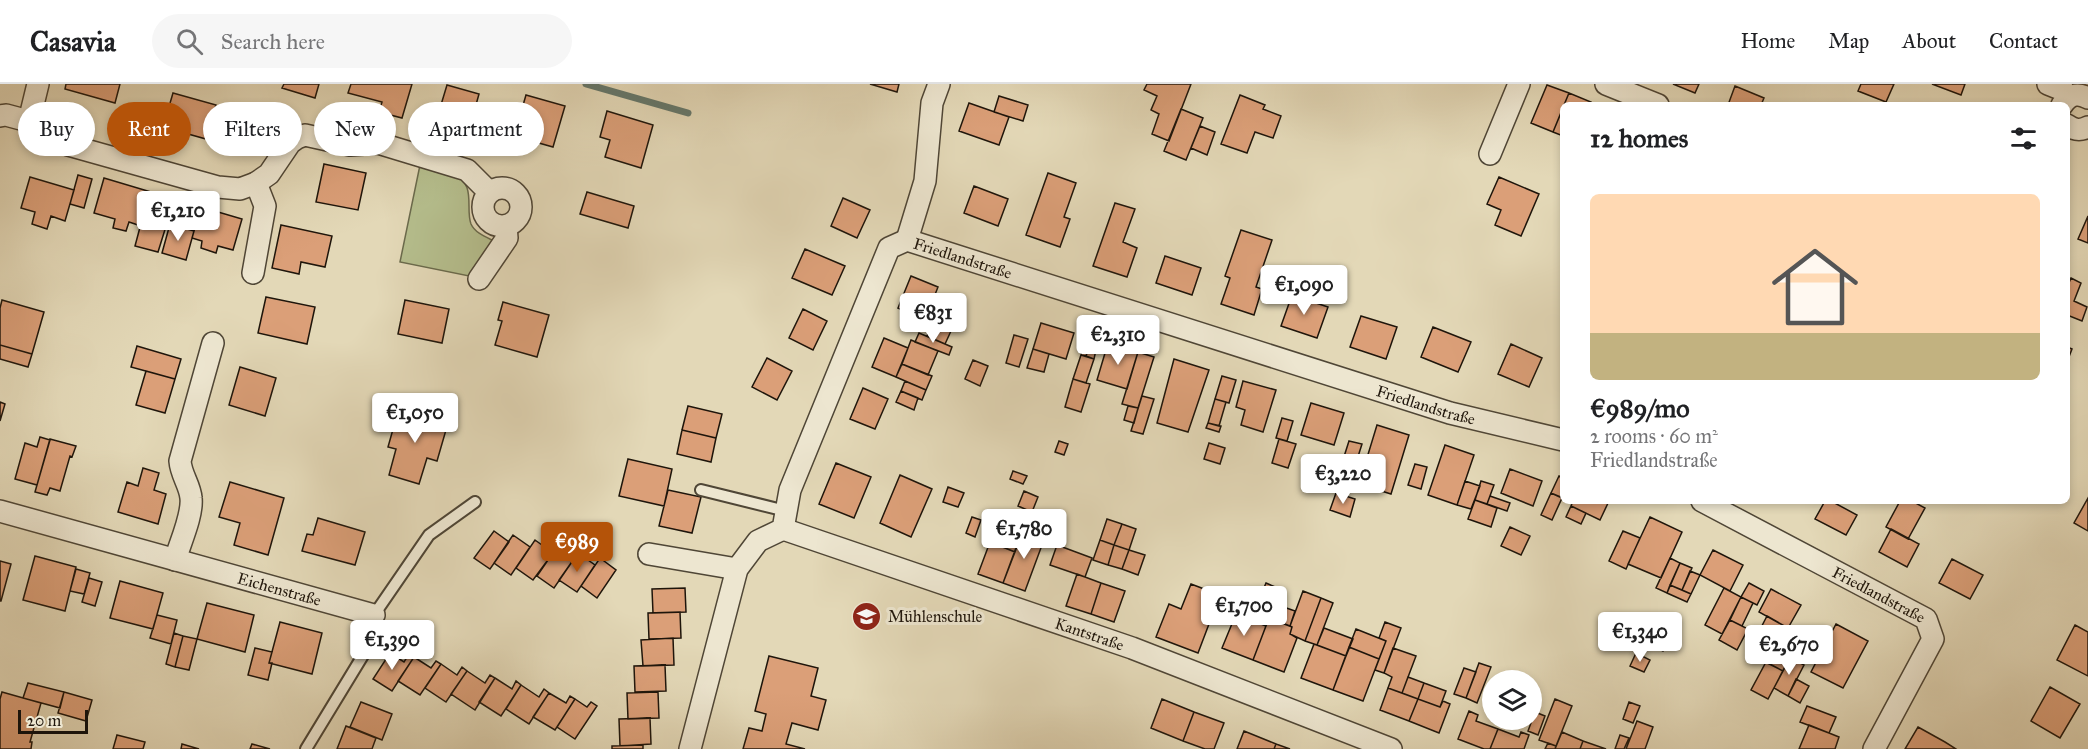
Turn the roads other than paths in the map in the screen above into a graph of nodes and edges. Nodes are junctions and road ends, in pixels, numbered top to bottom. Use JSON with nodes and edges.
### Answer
{"nodes":[{"id":1,"x":38,"y":84,"type":"edge"},
{"id":2,"x":939,"y":84,"type":"edge"},
{"id":3,"x":1519,"y":84,"type":"edge"},
{"id":4,"x":1606,"y":84,"type":"edge"},
{"id":5,"x":2048,"y":84,"type":"edge"},
{"id":6,"x":2088,"y":98,"type":"edge"},
{"id":7,"x":34,"y":102,"type":"edge"},
{"id":8,"x":1651,"y":102,"type":"edge"},
{"id":9,"x":2064,"y":102,"type":"edge"},
{"id":10,"x":0,"y":116,"type":"edge"},
{"id":11,"x":18,"y":118,"type":"edge"},
{"id":12,"x":95,"y":153,"type":"edge"},
{"id":13,"x":1490,"y":154,"type":"dead end"},
{"id":14,"x":256,"y":183,"type":"junction"},
{"id":15,"x":908,"y":240,"type":"junction"},
{"id":16,"x":253,"y":273,"type":"dead end"},
{"id":17,"x":479,"y":279,"type":"dead end"},
{"id":18,"x":213,"y":343,"type":"dead end"},
{"id":19,"x":1560,"y":439,"type":"edge"},
{"id":20,"x":701,"y":490,"type":"dead end"},
{"id":21,"x":475,"y":502,"type":"dead end"},
{"id":22,"x":1708,"y":504,"type":"edge"},
{"id":23,"x":0,"y":511,"type":"edge"},
{"id":24,"x":785,"y":520,"type":"junction"},
{"id":25,"x":649,"y":554,"type":"dead end"},
{"id":26,"x":175,"y":560,"type":"junction"},
{"id":27,"x":737,"y":569,"type":"junction"},
{"id":28,"x":374,"y":615,"type":"junction"},
{"id":29,"x":306,"y":749,"type":"edge"},
{"id":30,"x":690,"y":749,"type":"edge"},
{"id":31,"x":1391,"y":749,"type":"edge"},
{"id":32,"x":1874,"y":749,"type":"edge"}],
"edges":[{"from":1,"to":7,"type":"street"},
{"from":2,"to":15,"type":"street"},
{"from":3,"to":13,"type":"street"},
{"from":4,"to":8,"type":"street"},
{"from":5,"to":9,"type":"street"},
{"from":6,"to":9,"type":"street"},
{"from":10,"to":11,"type":"street"},
{"from":12,"to":14,"type":"street"},
{"from":14,"to":16,"type":"street"},
{"from":14,"to":17,"type":"street"},
{"from":15,"to":19,"type":"street","name":"Friedlandstraße"},
{"from":15,"to":24,"type":"street","name":"Friedlandstraße"},
{"from":18,"to":26,"type":"street"},
{"from":20,"to":24,"type":"lane"},
{"from":21,"to":28,"type":"lane"},
{"from":22,"to":32,"type":"street","name":"Friedlandstraße"},
{"from":23,"to":26,"type":"street","name":"Eichenstraße"},
{"from":24,"to":27,"type":"street"},
{"from":24,"to":31,"type":"street","name":"Kantstraße"},
{"from":25,"to":27,"type":"street"},
{"from":26,"to":28,"type":"street","name":"Eichenstraße"},
{"from":27,"to":30,"type":"street"},
{"from":28,"to":29,"type":"lane"}]}
